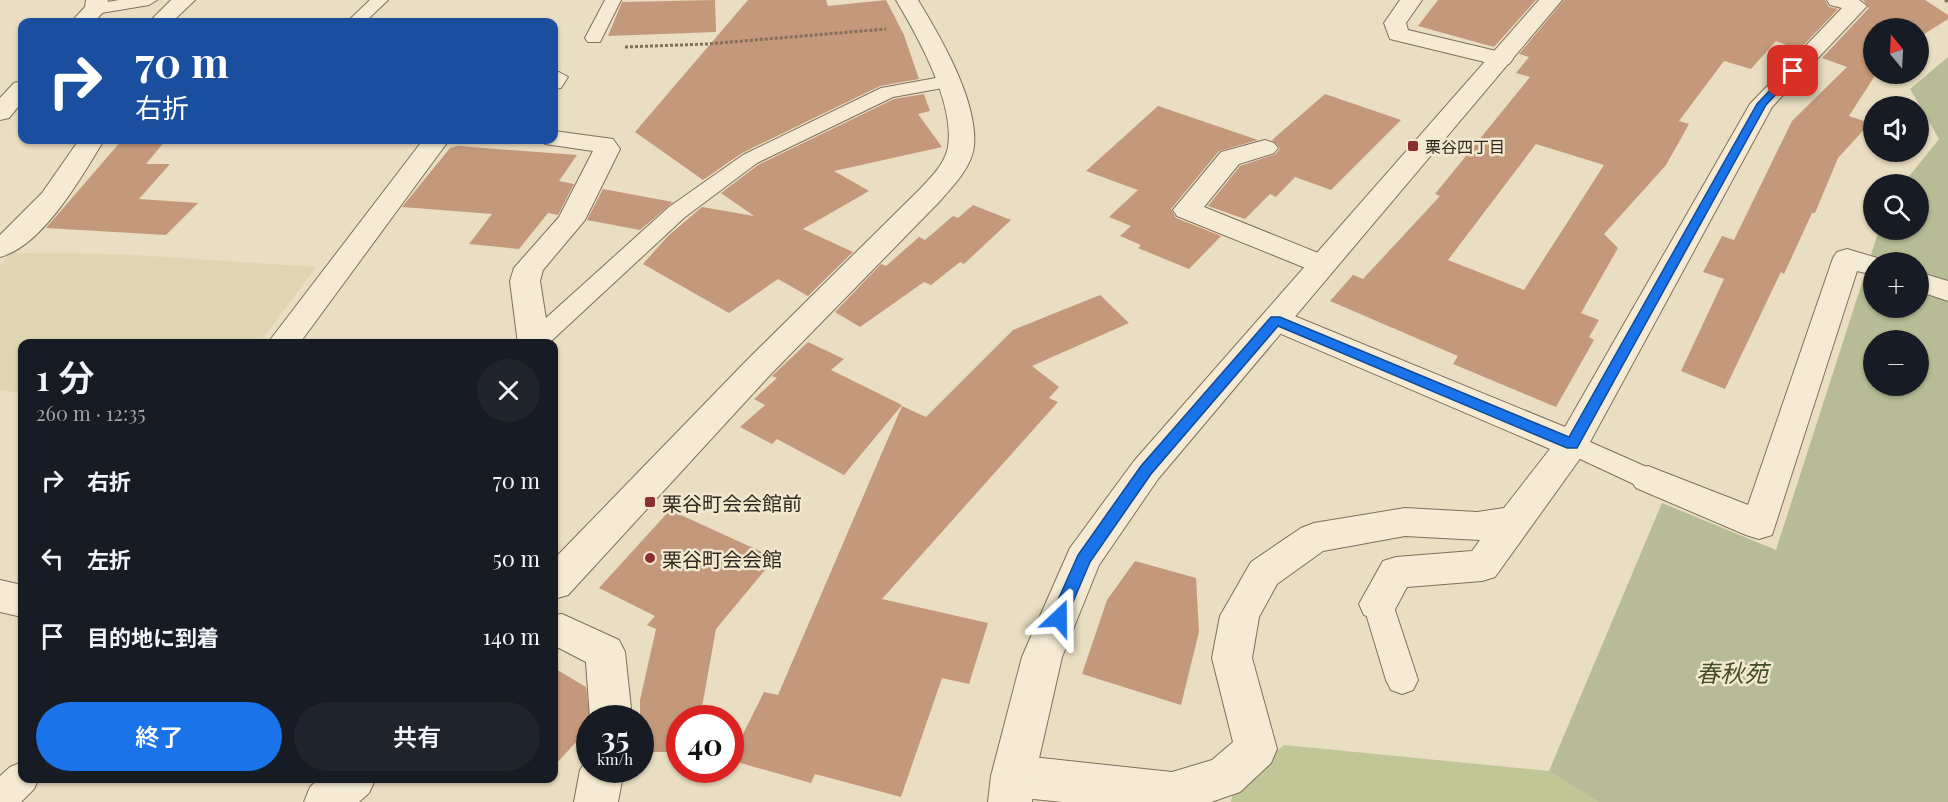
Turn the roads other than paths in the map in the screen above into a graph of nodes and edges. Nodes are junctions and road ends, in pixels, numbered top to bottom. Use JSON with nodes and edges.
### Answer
{"nodes":[{"id":1,"x":149,"y":0,"type":"edge"},
{"id":2,"x":184,"y":0,"type":"edge"},
{"id":3,"x":380,"y":0,"type":"edge"},
{"id":4,"x":613,"y":0,"type":"edge"},
{"id":5,"x":907,"y":0,"type":"edge"},
{"id":6,"x":1411,"y":0,"type":"edge"},
{"id":7,"x":1551,"y":0,"type":"edge"},
{"id":8,"x":1838,"y":0,"type":"edge"},
{"id":9,"x":91,"y":10,"type":"edge"},
{"id":10,"x":164,"y":18,"type":"edge"},
{"id":11,"x":360,"y":18,"type":"edge"},
{"id":12,"x":594,"y":38,"type":"dead end"},
{"id":13,"x":1501,"y":59,"type":"junction"},
{"id":14,"x":947,"y":82,"type":"junction"},
{"id":15,"x":18,"y":93,"type":"edge"},
{"id":16,"x":0,"y":113,"type":"edge"},
{"id":17,"x":558,"y":139,"type":"edge"},
{"id":18,"x":89,"y":144,"type":"edge"},
{"id":19,"x":433,"y":144,"type":"edge"},
{"id":20,"x":1265,"y":148,"type":"dead end"},
{"id":21,"x":0,"y":248,"type":"edge"},
{"id":22,"x":1863,"y":263,"type":"edge"},
{"id":23,"x":1323,"y":265,"type":"junction"},
{"id":24,"x":1929,"y":285,"type":"edge"},
{"id":25,"x":1948,"y":291,"type":"edge"},
{"id":26,"x":1276,"y":320,"type":"junction"},
{"id":27,"x":286,"y":339,"type":"edge"},
{"id":28,"x":533,"y":339,"type":"edge"},
{"id":29,"x":538,"y":339,"type":"edge"},
{"id":30,"x":1572,"y":444,"type":"junction"},
{"id":31,"x":1648,"y":479,"type":"joint"},
{"id":32,"x":1515,"y":521,"type":"junction"},
{"id":33,"x":558,"y":580,"type":"edge"},
{"id":34,"x":0,"y":596,"type":"edge"},
{"id":35,"x":18,"y":600,"type":"edge"},
{"id":36,"x":1378,"y":604,"type":"joint"},
{"id":37,"x":558,"y":632,"type":"edge"},
{"id":38,"x":1402,"y":680,"type":"dead end"},
{"id":39,"x":610,"y":705,"type":"edge"},
{"id":40,"x":18,"y":782,"type":"edge"},
{"id":41,"x":348,"y":783,"type":"edge"},
{"id":42,"x":600,"y":783,"type":"edge"},
{"id":43,"x":1011,"y":789,"type":"edge"},
{"id":44,"x":0,"y":799,"type":"edge"},
{"id":45,"x":326,"y":802,"type":"edge"},
{"id":46,"x":596,"y":802,"type":"edge"}],
"edges":[{"from":1,"to":9,"type":"lane"},
{"from":2,"to":10,"type":"street"},
{"from":3,"to":11,"type":"lane"},
{"from":4,"to":12,"type":"lane"},
{"from":5,"to":14,"type":"street"},
{"from":6,"to":13,"type":"street"},
{"from":7,"to":13,"type":"street"},
{"from":8,"to":30,"type":"street"},
{"from":13,"to":23,"type":"street"},
{"from":14,"to":29,"type":"lane"},
{"from":14,"to":33,"type":"street"},
{"from":15,"to":16,"type":"street"},
{"from":17,"to":28,"type":"street"},
{"from":18,"to":21,"type":"street"},
{"from":19,"to":27,"type":"street"},
{"from":20,"to":23,"type":"street"},
{"from":22,"to":31,"type":"street"},
{"from":23,"to":26,"type":"street"},
{"from":24,"to":25,"type":"street"},
{"from":26,"to":30,"type":"street"},
{"from":26,"to":43,"type":"street"},
{"from":30,"to":31,"type":"lane"},
{"from":30,"to":32,"type":"street"},
{"from":32,"to":36,"type":"street"},
{"from":32,"to":43,"type":"street"},
{"from":34,"to":35,"type":"street"},
{"from":36,"to":38,"type":"lane"},
{"from":37,"to":39,"type":"street"},
{"from":40,"to":44,"type":"lane"},
{"from":41,"to":45,"type":"street"},
{"from":42,"to":46,"type":"street"}]}
